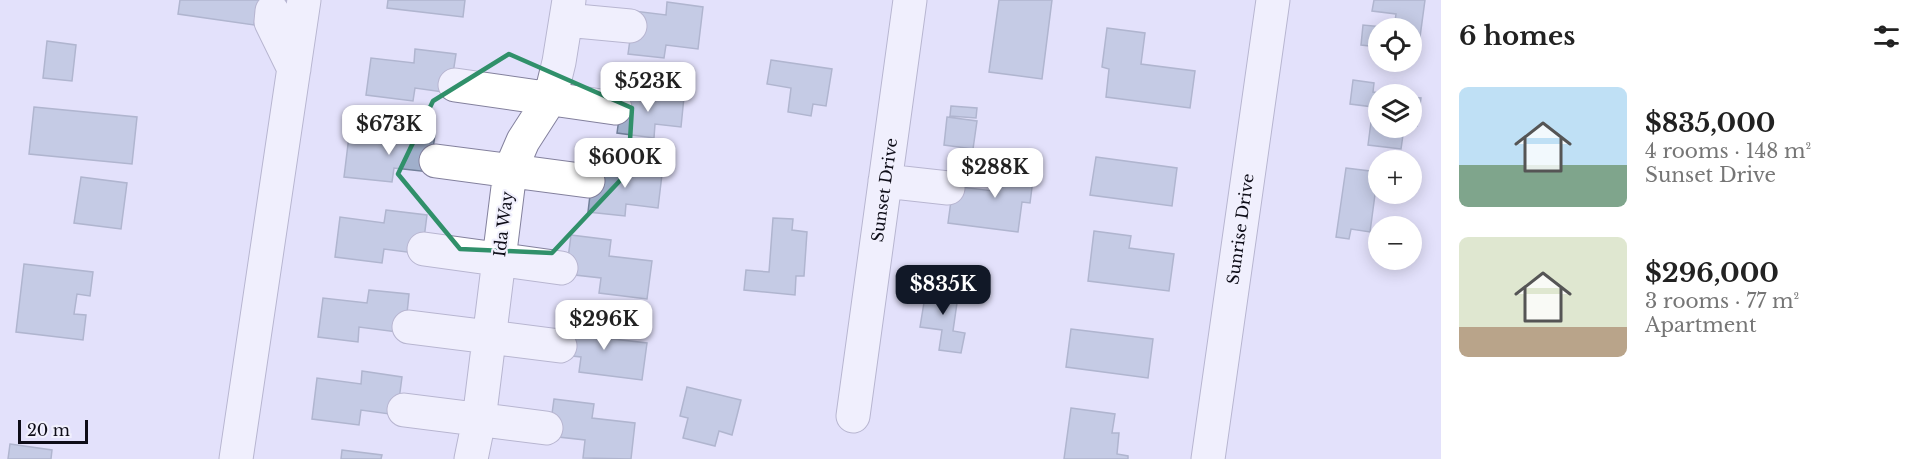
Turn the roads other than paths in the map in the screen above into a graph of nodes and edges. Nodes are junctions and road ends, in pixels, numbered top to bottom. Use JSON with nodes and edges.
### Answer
{"nodes":[{"id":1,"x":304,"y":0,"type":"edge"},
{"id":2,"x":910,"y":0,"type":"edge"},
{"id":3,"x":1273,"y":0,"type":"edge"},
{"id":4,"x":567,"y":10,"type":"edge"},
{"id":5,"x":272,"y":11,"type":"dead end"},
{"id":6,"x":630,"y":27,"type":"dead end"},
{"id":7,"x":294,"y":69,"type":"junction"},
{"id":8,"x":455,"y":85,"type":"dead end"},
{"id":9,"x":550,"y":99,"type":"junction"},
{"id":10,"x":615,"y":108,"type":"dead end"},
{"id":11,"x":436,"y":161,"type":"dead end"},
{"id":12,"x":510,"y":171,"type":"junction"},
{"id":13,"x":588,"y":181,"type":"dead end"},
{"id":14,"x":885,"y":181,"type":"junction"},
{"id":15,"x":948,"y":188,"type":"dead end"},
{"id":16,"x":424,"y":249,"type":"dead end"},
{"id":17,"x":499,"y":260,"type":"junction"},
{"id":18,"x":561,"y":268,"type":"dead end"},
{"id":19,"x":409,"y":327,"type":"dead end"},
{"id":20,"x":490,"y":336,"type":"junction"},
{"id":21,"x":560,"y":346,"type":"dead end"},
{"id":22,"x":404,"y":410,"type":"dead end"},
{"id":23,"x":853,"y":416,"type":"dead end"},
{"id":24,"x":479,"y":420,"type":"junction"},
{"id":25,"x":546,"y":428,"type":"dead end"},
{"id":26,"x":236,"y":459,"type":"edge"},
{"id":27,"x":471,"y":459,"type":"edge"},
{"id":28,"x":1208,"y":459,"type":"edge"}],
"edges":[{"from":1,"to":7,"type":"street"},
{"from":2,"to":14,"type":"street","name":"Sunset Drive"},
{"from":3,"to":28,"type":"street","name":"Sunrise Drive"},
{"from":4,"to":6,"type":"street"},
{"from":4,"to":9,"type":"street","name":"Ida Way"},
{"from":5,"to":7,"type":"street"},
{"from":7,"to":26,"type":"street"},
{"from":8,"to":9,"type":"street"},
{"from":9,"to":10,"type":"street"},
{"from":9,"to":12,"type":"street","name":"Ida Way"},
{"from":11,"to":12,"type":"street"},
{"from":12,"to":13,"type":"street"},
{"from":12,"to":17,"type":"street","name":"Ida Way"},
{"from":14,"to":15,"type":"street"},
{"from":14,"to":23,"type":"street","name":"Sunset Drive"},
{"from":16,"to":17,"type":"street"},
{"from":17,"to":18,"type":"street"},
{"from":17,"to":20,"type":"street","name":"Ida Way"},
{"from":19,"to":20,"type":"street"},
{"from":20,"to":21,"type":"street"},
{"from":20,"to":24,"type":"street","name":"Ida Way"},
{"from":22,"to":24,"type":"street"},
{"from":24,"to":25,"type":"street"},
{"from":24,"to":27,"type":"street","name":"Ida Way"}]}
